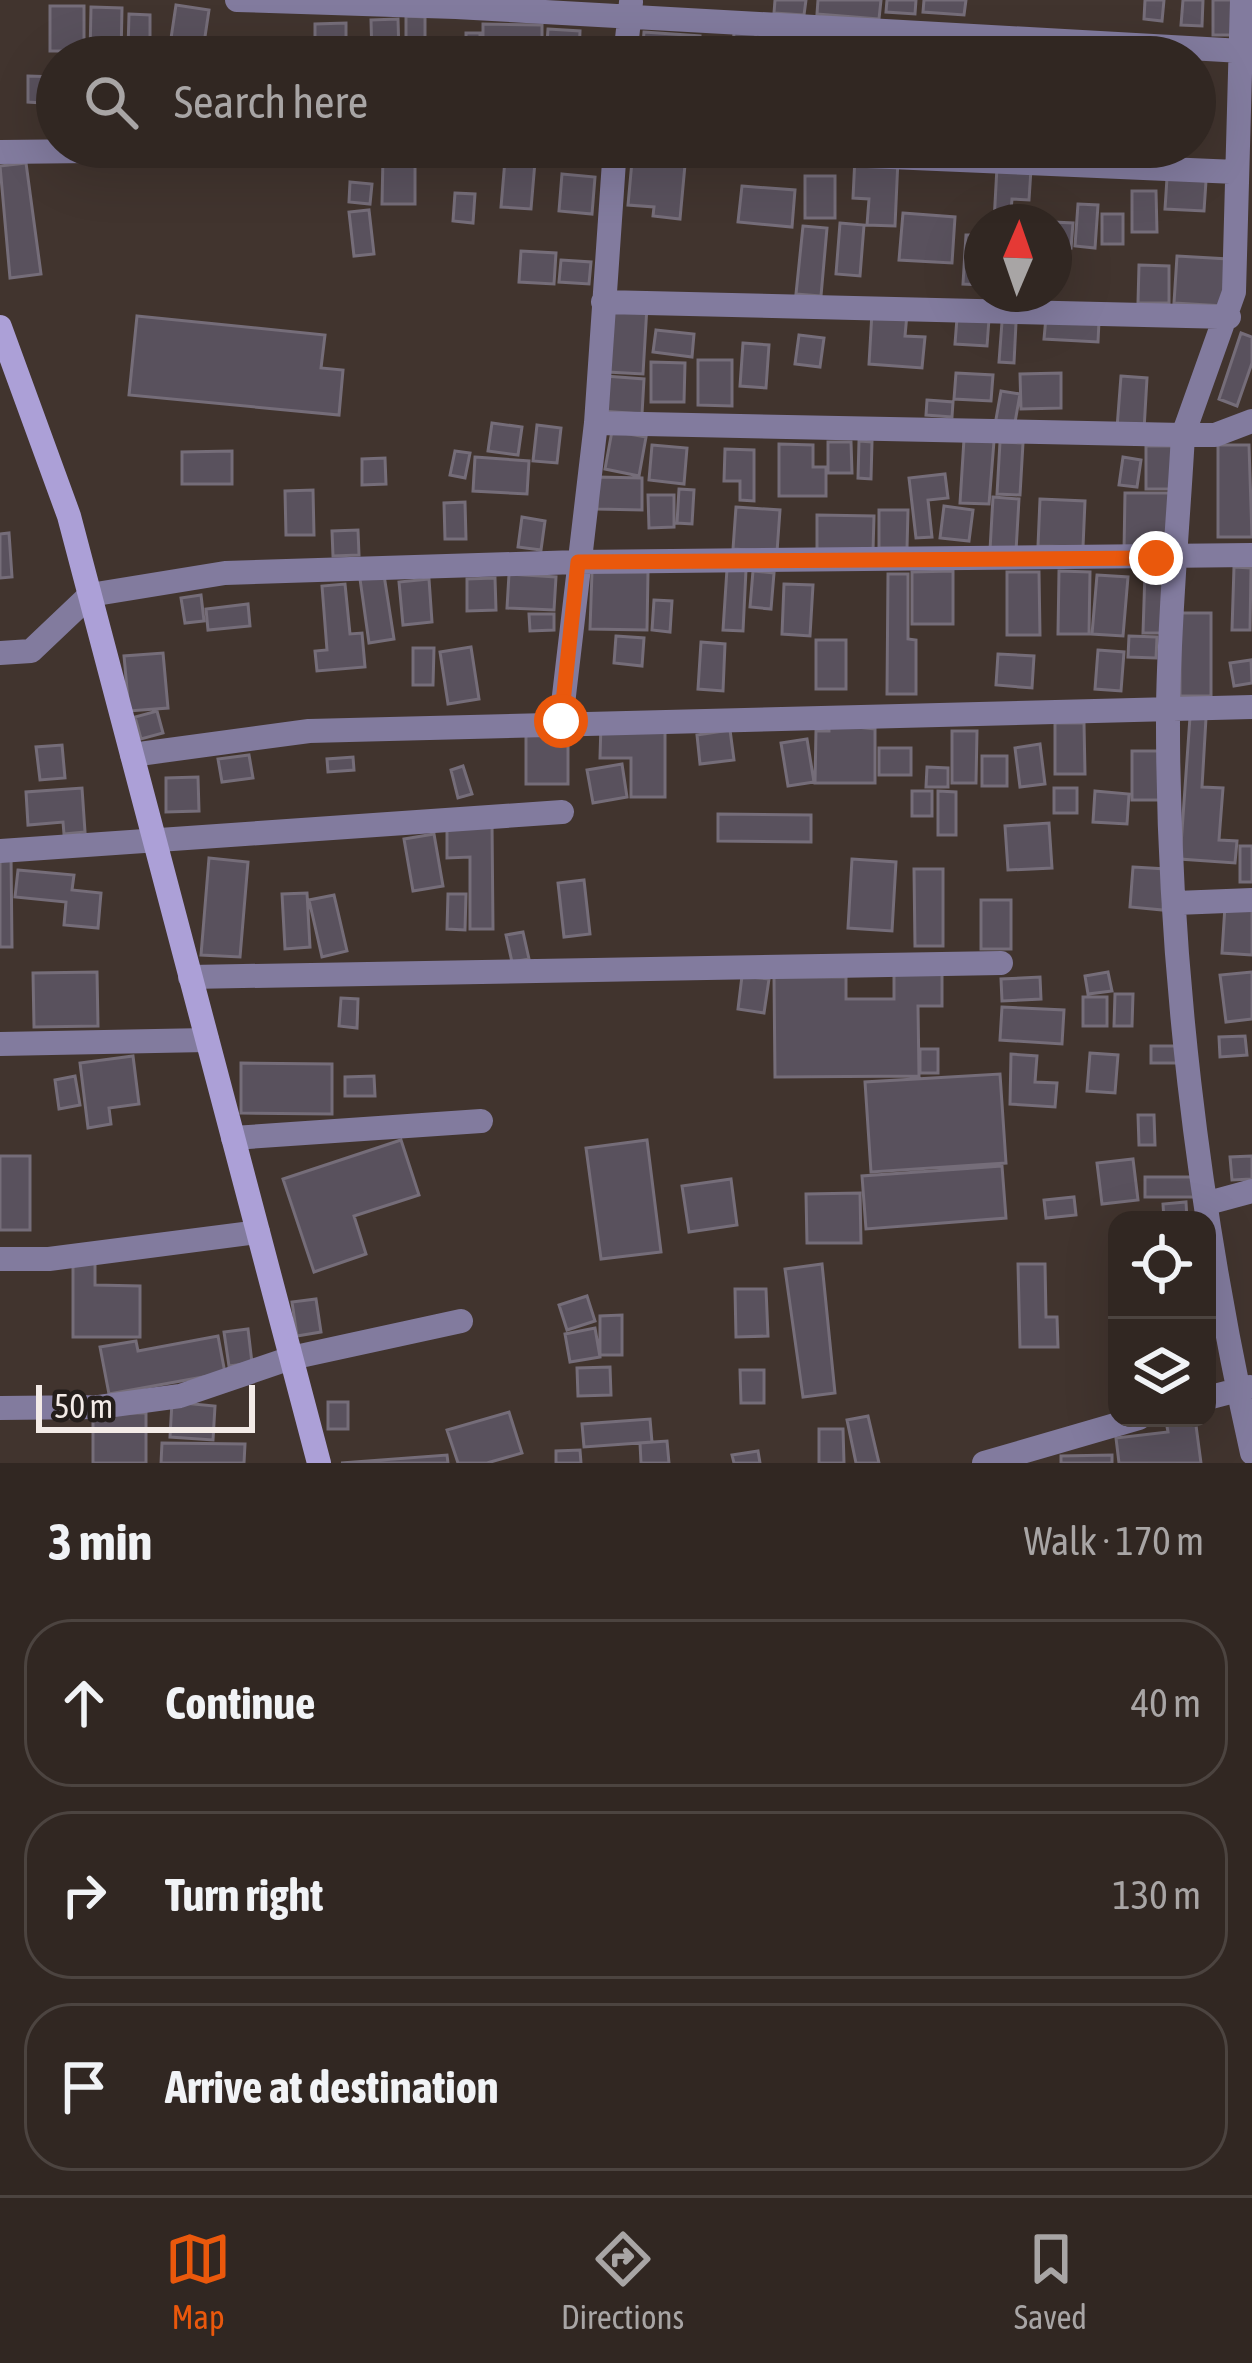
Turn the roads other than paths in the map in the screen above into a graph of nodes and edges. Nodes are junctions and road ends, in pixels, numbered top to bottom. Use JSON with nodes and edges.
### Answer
{"nodes":[{"id":1,"x":237,"y":0,"type":"edge"},
{"id":2,"x":1242,"y":0,"type":"edge"},
{"id":3,"x":457,"y":3,"type":"edge"},
{"id":4,"x":631,"y":8,"type":"edge"},
{"id":5,"x":1029,"y":36,"type":"edge"},
{"id":6,"x":1216,"y":49,"type":"edge"},
{"id":7,"x":1242,"y":51,"type":"junction"},
{"id":8,"x":1243,"y":137,"type":"edge"},
{"id":9,"x":0,"y":152,"type":"edge"},
{"id":10,"x":36,"y":152,"type":"edge"},
{"id":11,"x":613,"y":168,"type":"edge"},
{"id":12,"x":1144,"y":168,"type":"edge"},
{"id":13,"x":1236,"y":172,"type":"junction"},
{"id":14,"x":1238,"y":300,"type":"edge"},
{"id":15,"x":603,"y":302,"type":"junction"},
{"id":16,"x":0,"y":327,"type":"edge"},
{"id":17,"x":1252,"y":421,"type":"edge"},
{"id":18,"x":596,"y":423,"type":"junction"},
{"id":19,"x":1183,"y":435,"type":"junction"},
{"id":20,"x":1252,"y":555,"type":"edge"},
{"id":21,"x":1176,"y":559,"type":"junction"},
{"id":22,"x":578,"y":562,"type":"junction"},
{"id":23,"x":90,"y":596,"type":"junction"},
{"id":24,"x":0,"y":653,"type":"edge"},
{"id":25,"x":1252,"y":706,"type":"edge"},
{"id":26,"x":1168,"y":709,"type":"junction"},
{"id":27,"x":561,"y":721,"type":"junction"},
{"id":28,"x":132,"y":755,"type":"junction"},
{"id":29,"x":562,"y":812,"type":"dead end"},
{"id":30,"x":155,"y":841,"type":"junction"},
{"id":31,"x":0,"y":851,"type":"edge"},
{"id":32,"x":1252,"y":900,"type":"edge"},
{"id":33,"x":1177,"y":903,"type":"junction"},
{"id":34,"x":1001,"y":963,"type":"dead end"},
{"id":35,"x":190,"y":977,"type":"junction"},
{"id":36,"x":207,"y":1040,"type":"junction"},
{"id":37,"x":0,"y":1044,"type":"edge"},
{"id":38,"x":481,"y":1120,"type":"dead end"},
{"id":39,"x":233,"y":1138,"type":"junction"},
{"id":40,"x":1252,"y":1191,"type":"edge"},
{"id":41,"x":1208,"y":1203,"type":"junction"},
{"id":42,"x":258,"y":1232,"type":"junction"},
{"id":43,"x":0,"y":1259,"type":"edge"},
{"id":44,"x":461,"y":1321,"type":"dead end"},
{"id":45,"x":291,"y":1358,"type":"junction"},
{"id":46,"x":1245,"y":1388,"type":"edge"},
{"id":47,"x":0,"y":1408,"type":"edge"},
{"id":48,"x":1108,"y":1427,"type":"edge"},
{"id":49,"x":1252,"y":1453,"type":"edge"},
{"id":50,"x":319,"y":1463,"type":"edge"},
{"id":51,"x":984,"y":1463,"type":"edge"}],
"edges":[{"from":1,"to":3,"type":"street"},
{"from":2,"to":7,"type":"street"},
{"from":3,"to":4,"type":"street"},
{"from":4,"to":5,"type":"street"},
{"from":6,"to":7,"type":"street"},
{"from":7,"to":8,"type":"street"},
{"from":8,"to":13,"type":"street"},
{"from":9,"to":10,"type":"street"},
{"from":11,"to":15,"type":"street"},
{"from":12,"to":13,"type":"street"},
{"from":13,"to":14,"type":"street"},
{"from":14,"to":15,"type":"street"},
{"from":14,"to":19,"type":"street"},
{"from":15,"to":18,"type":"street"},
{"from":16,"to":23,"type":"main road"},
{"from":17,"to":19,"type":"street"},
{"from":18,"to":19,"type":"street"},
{"from":18,"to":22,"type":"street"},
{"from":19,"to":21,"type":"street"},
{"from":20,"to":21,"type":"street"},
{"from":21,"to":22,"type":"street"},
{"from":21,"to":26,"type":"street"},
{"from":22,"to":23,"type":"street"},
{"from":22,"to":27,"type":"street"},
{"from":23,"to":24,"type":"street"},
{"from":23,"to":28,"type":"main road"},
{"from":25,"to":26,"type":"street"},
{"from":26,"to":27,"type":"street"},
{"from":26,"to":33,"type":"street"},
{"from":27,"to":28,"type":"street"},
{"from":28,"to":30,"type":"main road"},
{"from":29,"to":30,"type":"street"},
{"from":30,"to":31,"type":"street"},
{"from":30,"to":35,"type":"main road"},
{"from":32,"to":33,"type":"street"},
{"from":33,"to":41,"type":"street"},
{"from":34,"to":35,"type":"street"},
{"from":35,"to":36,"type":"main road"},
{"from":36,"to":37,"type":"street"},
{"from":36,"to":39,"type":"main road"},
{"from":38,"to":39,"type":"street"},
{"from":39,"to":42,"type":"main road"},
{"from":40,"to":41,"type":"street"},
{"from":41,"to":46,"type":"street"},
{"from":42,"to":43,"type":"street"},
{"from":42,"to":45,"type":"main road"},
{"from":44,"to":45,"type":"street"},
{"from":45,"to":47,"type":"street"},
{"from":45,"to":50,"type":"main road"},
{"from":46,"to":49,"type":"street"},
{"from":48,"to":51,"type":"street"}]}
